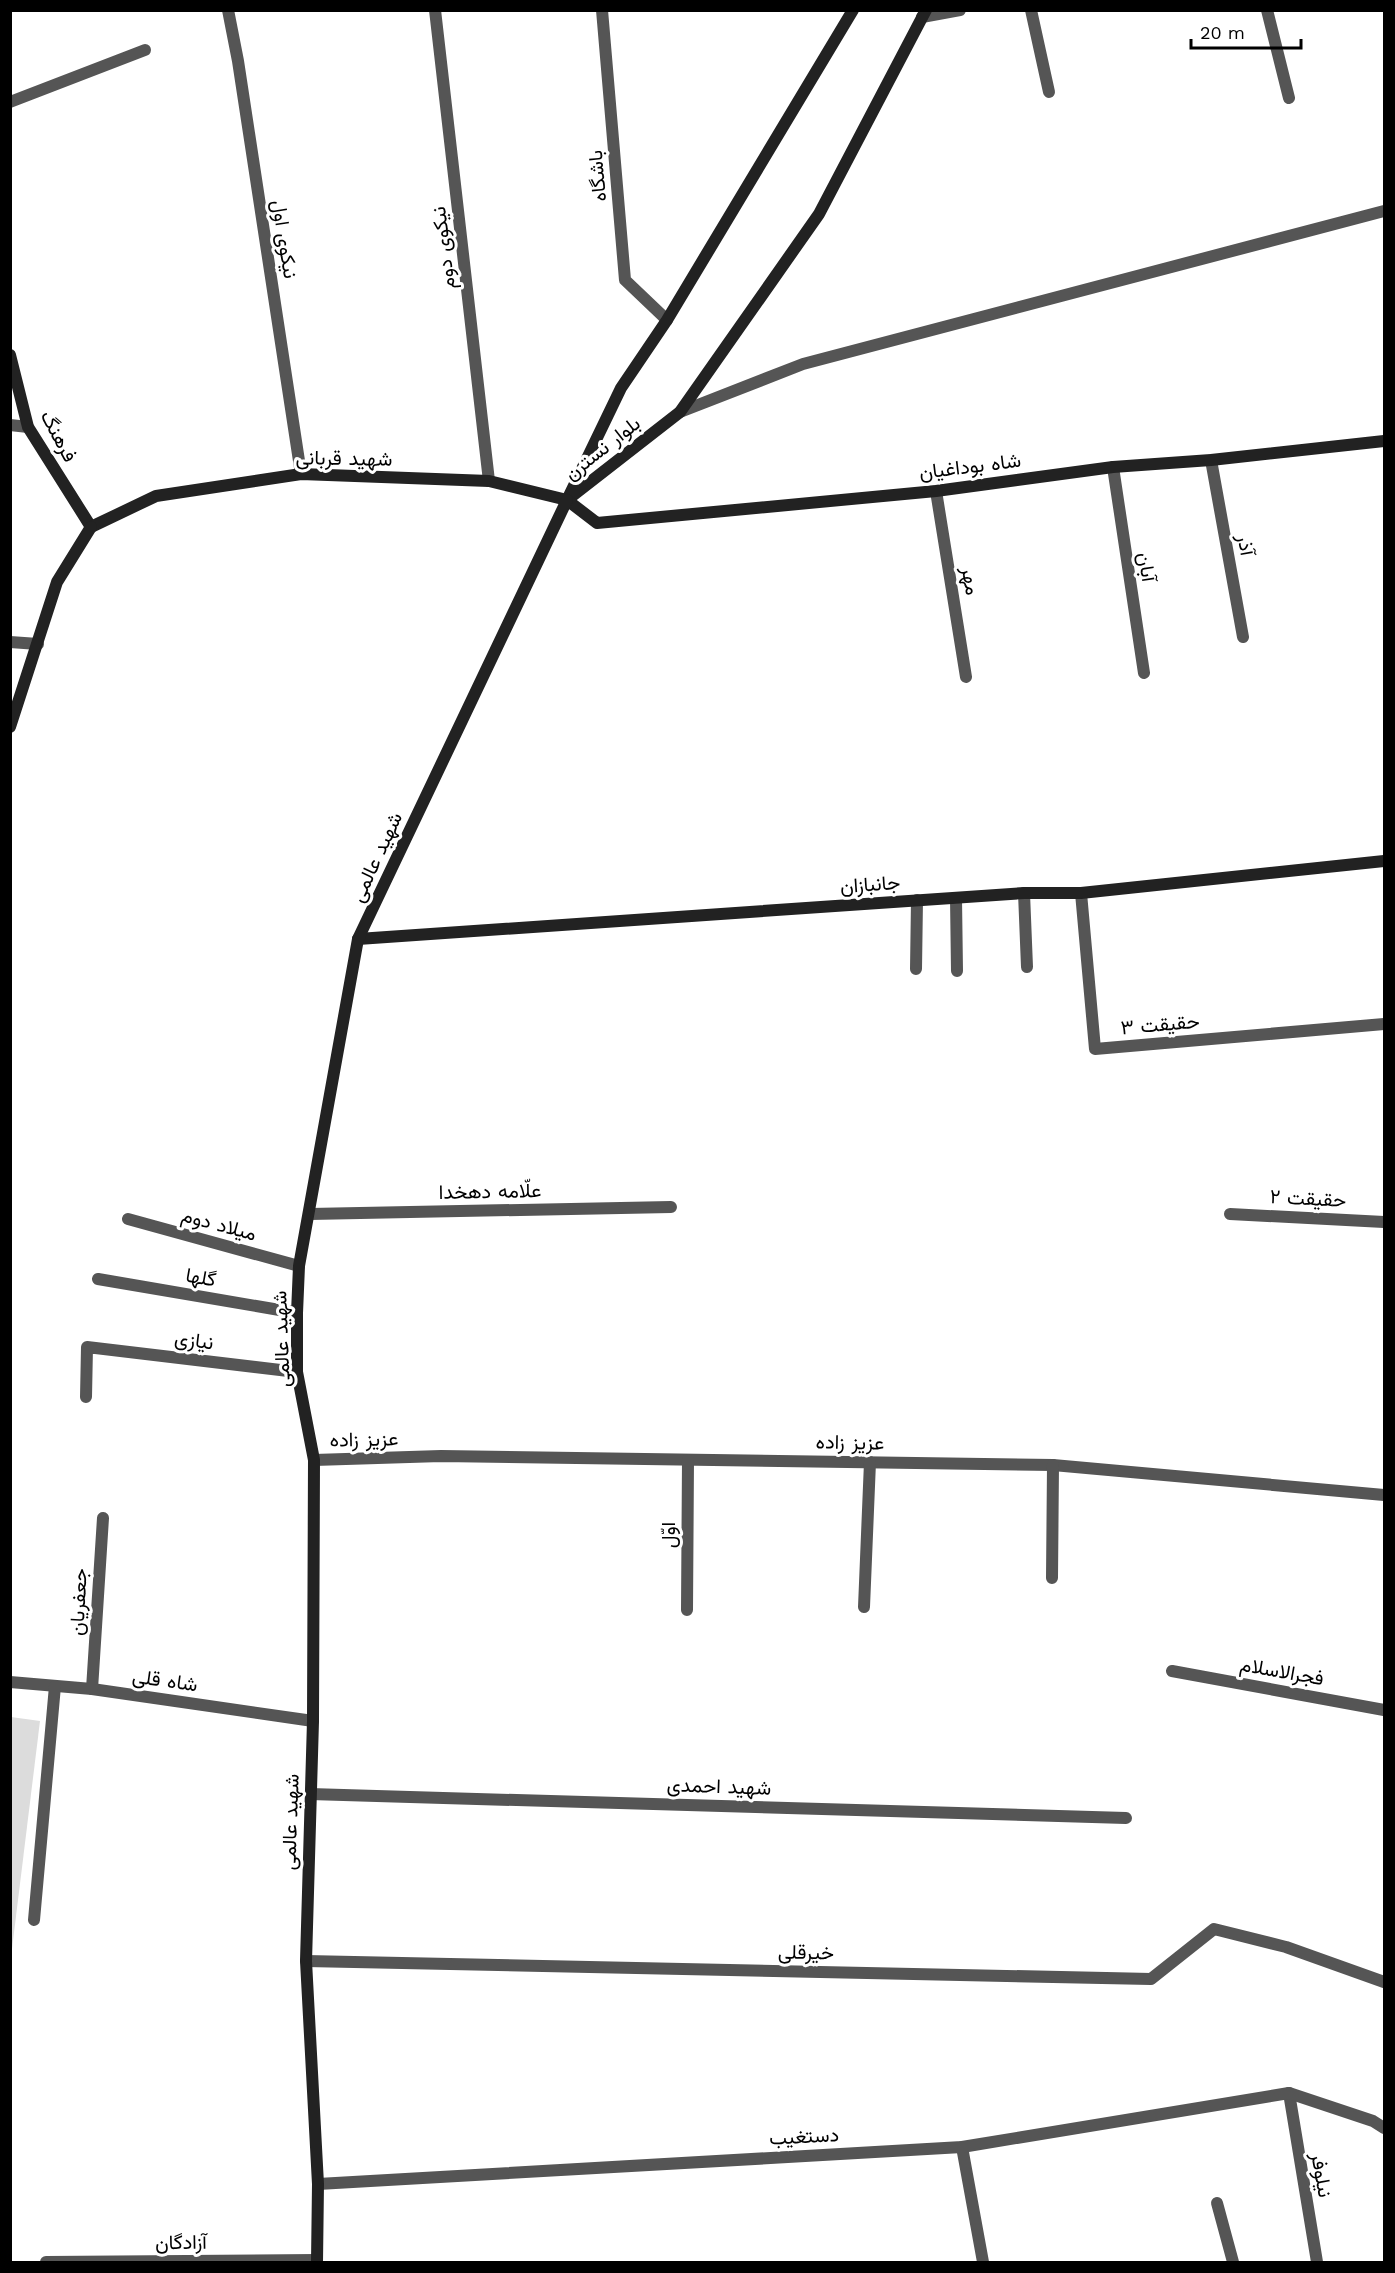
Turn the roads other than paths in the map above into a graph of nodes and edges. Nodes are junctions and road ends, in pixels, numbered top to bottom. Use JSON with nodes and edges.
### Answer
{"nodes":[{"id":1,"x":228,"y":10,"type":"edge"},
{"id":2,"x":435,"y":10,"type":"edge"},
{"id":3,"x":602,"y":10,"type":"edge"},
{"id":4,"x":853,"y":10,"type":"edge"},
{"id":5,"x":960,"y":10,"type":"edge"},
{"id":6,"x":1031,"y":10,"type":"edge"},
{"id":7,"x":1267,"y":10,"type":"edge"},
{"id":8,"x":924,"y":14,"type":"edge"},
{"id":9,"x":145,"y":50,"type":"dead end"},
{"id":10,"x":1049,"y":92,"type":"dead end"},
{"id":11,"x":1289,"y":98,"type":"dead end"},
{"id":12,"x":10,"y":102,"type":"edge"},
{"id":13,"x":1384,"y":211,"type":"edge"},
{"id":14,"x":667,"y":320,"type":"junction"},
{"id":15,"x":10,"y":355,"type":"edge"},
{"id":16,"x":680,"y":411,"type":"junction"},
{"id":17,"x":10,"y":425,"type":"edge"},
{"id":18,"x":28,"y":427,"type":"junction"},
{"id":19,"x":1384,"y":441,"type":"edge"},
{"id":20,"x":1211,"y":460,"type":"junction"},
{"id":21,"x":1113,"y":467,"type":"junction"},
{"id":22,"x":301,"y":474,"type":"junction"},
{"id":23,"x":489,"y":481,"type":"junction"},
{"id":24,"x":936,"y":490,"type":"junction"},
{"id":25,"x":567,"y":500,"type":"junction"},
{"id":26,"x":91,"y":527,"type":"junction"},
{"id":27,"x":1243,"y":637,"type":"dead end"},
{"id":28,"x":10,"y":642,"type":"edge"},
{"id":29,"x":38,"y":644,"type":"junction"},
{"id":30,"x":1143,"y":673,"type":"dead end"},
{"id":31,"x":966,"y":678,"type":"dead end"},
{"id":32,"x":10,"y":727,"type":"edge"},
{"id":33,"x":1384,"y":861,"type":"edge"},
{"id":34,"x":1024,"y":893,"type":"junction"},
{"id":35,"x":1081,"y":893,"type":"junction"},
{"id":36,"x":956,"y":898,"type":"junction"},
{"id":37,"x":917,"y":900,"type":"junction"},
{"id":38,"x":358,"y":939,"type":"junction"},
{"id":39,"x":1027,"y":968,"type":"dead end"},
{"id":40,"x":916,"y":969,"type":"dead end"},
{"id":41,"x":957,"y":971,"type":"dead end"},
{"id":42,"x":1384,"y":1024,"type":"edge"},
{"id":43,"x":670,"y":1207,"type":"dead end"},
{"id":44,"x":310,"y":1214,"type":"junction"},
{"id":45,"x":1230,"y":1214,"type":"dead end"},
{"id":46,"x":128,"y":1219,"type":"dead end"},
{"id":47,"x":1384,"y":1222,"type":"edge"},
{"id":48,"x":299,"y":1266,"type":"junction"},
{"id":49,"x":98,"y":1279,"type":"dead end"},
{"id":50,"x":297,"y":1313,"type":"junction"},
{"id":51,"x":297,"y":1372,"type":"junction"},
{"id":52,"x":86,"y":1397,"type":"dead end"},
{"id":53,"x":314,"y":1460,"type":"junction"},
{"id":54,"x":688,"y":1460,"type":"junction"},
{"id":55,"x":870,"y":1462,"type":"junction"},
{"id":56,"x":1053,"y":1465,"type":"junction"},
{"id":57,"x":1384,"y":1495,"type":"edge"},
{"id":58,"x":103,"y":1518,"type":"dead end"},
{"id":59,"x":1052,"y":1578,"type":"dead end"},
{"id":60,"x":864,"y":1607,"type":"dead end"},
{"id":61,"x":687,"y":1610,"type":"dead end"},
{"id":62,"x":1172,"y":1671,"type":"dead end"},
{"id":63,"x":10,"y":1682,"type":"edge"},
{"id":64,"x":55,"y":1686,"type":"junction"},
{"id":65,"x":92,"y":1689,"type":"junction"},
{"id":66,"x":1384,"y":1710,"type":"edge"},
{"id":67,"x":314,"y":1721,"type":"junction"},
{"id":68,"x":310,"y":1794,"type":"junction"},
{"id":69,"x":1126,"y":1818,"type":"dead end"},
{"id":70,"x":34,"y":1920,"type":"dead end"},
{"id":71,"x":306,"y":1961,"type":"junction"},
{"id":72,"x":1384,"y":1982,"type":"edge"},
{"id":73,"x":1289,"y":2093,"type":"junction"},
{"id":74,"x":1384,"y":2128,"type":"edge"},
{"id":75,"x":962,"y":2147,"type":"junction"},
{"id":76,"x":318,"y":2184,"type":"junction"},
{"id":77,"x":1217,"y":2203,"type":"dead end"},
{"id":78,"x":317,"y":2261,"type":"edge"},
{"id":79,"x":46,"y":2262,"type":"edge"},
{"id":80,"x":983,"y":2262,"type":"edge"},
{"id":81,"x":1233,"y":2262,"type":"edge"},
{"id":82,"x":1317,"y":2262,"type":"edge"}],
"edges":[{"from":1,"to":22,"type":"street","name":"نیکوی اول"},
{"from":2,"to":23,"type":"street","name":"نیکوی دوم"},
{"from":3,"to":14,"type":"street","name":"باشگاه"},
{"from":4,"to":14,"type":"main road","name":"بلوار نسترن"},
{"from":5,"to":8,"type":"street"},
{"from":6,"to":10,"type":"street"},
{"from":7,"to":11,"type":"street"},
{"from":8,"to":16,"type":"main road","name":"بلوار نسترن"},
{"from":9,"to":12,"type":"street"},
{"from":13,"to":16,"type":"street"},
{"from":14,"to":25,"type":"main road","name":"بلوار نسترن"},
{"from":15,"to":18,"type":"main road","name":"فرهنگ"},
{"from":16,"to":25,"type":"main road","name":"بلوار نسترن"},
{"from":17,"to":18,"type":"street"},
{"from":18,"to":26,"type":"main road","name":"فرهنگ"},
{"from":19,"to":20,"type":"main road","name":"شاه بوداغیان"},
{"from":20,"to":21,"type":"main road","name":"شاه بوداغیان"},
{"from":20,"to":27,"type":"street","name":"آذر"},
{"from":21,"to":24,"type":"main road","name":"شاه بوداغیان"},
{"from":21,"to":30,"type":"street","name":"آبان"},
{"from":22,"to":23,"type":"main road","name":"شهید قربانی"},
{"from":22,"to":26,"type":"main road","name":"شهید قربانی"},
{"from":23,"to":25,"type":"main road","name":"شهید قربانی"},
{"from":24,"to":25,"type":"main road","name":"شاه بوداغیان"},
{"from":24,"to":31,"type":"street","name":"مهر"},
{"from":25,"to":38,"type":"main road","name":"شهید عالمی"},
{"from":26,"to":29,"type":"main road"},
{"from":28,"to":29,"type":"street"},
{"from":29,"to":32,"type":"main road"},
{"from":33,"to":35,"type":"main road","name":"جانبازان"},
{"from":34,"to":35,"type":"main road","name":"جانبازان"},
{"from":34,"to":36,"type":"main road","name":"جانبازان"},
{"from":34,"to":39,"type":"street"},
{"from":35,"to":42,"type":"street","name":"حقیقت ۳"},
{"from":36,"to":37,"type":"main road","name":"جانبازان"},
{"from":36,"to":41,"type":"street"},
{"from":37,"to":38,"type":"main road","name":"جانبازان"},
{"from":37,"to":40,"type":"street"},
{"from":38,"to":44,"type":"main road","name":"شهید عالمی"},
{"from":43,"to":44,"type":"street","name":"علّامه دهخدا"},
{"from":44,"to":48,"type":"main road","name":"شهید عالمی"},
{"from":45,"to":47,"type":"street","name":"حقیقت ۲"},
{"from":46,"to":48,"type":"street","name":"میلاد دوم"},
{"from":48,"to":50,"type":"main road","name":"شهید عالمی"},
{"from":49,"to":50,"type":"street","name":"گلها"},
{"from":50,"to":51,"type":"main road","name":"شهید عالمی"},
{"from":51,"to":52,"type":"street","name":"نیازی"},
{"from":51,"to":53,"type":"main road","name":"شهید عالمی"},
{"from":53,"to":54,"type":"street","name":"عزیز زاده"},
{"from":53,"to":67,"type":"main road","name":"شهید عالمی"},
{"from":54,"to":55,"type":"street","name":"عزیز زاده"},
{"from":54,"to":61,"type":"street","name":"اوّل"},
{"from":55,"to":56,"type":"street","name":"عزیز زاده"},
{"from":55,"to":60,"type":"street"},
{"from":56,"to":57,"type":"street","name":"عزیز زاده"},
{"from":56,"to":59,"type":"street"},
{"from":58,"to":65,"type":"street","name":"جعفریان"},
{"from":62,"to":66,"type":"street","name":"فجرالاسلام"},
{"from":63,"to":64,"type":"street","name":"شاه قلی"},
{"from":64,"to":65,"type":"street","name":"شاه قلی"},
{"from":64,"to":70,"type":"street"},
{"from":65,"to":67,"type":"street","name":"شاه قلی"},
{"from":67,"to":68,"type":"main road","name":"شهید عالمی"},
{"from":68,"to":69,"type":"street","name":"شهید احمدی"},
{"from":68,"to":71,"type":"main road","name":"شهید عالمی"},
{"from":71,"to":72,"type":"street","name":"خیرقلی"},
{"from":71,"to":76,"type":"main road","name":"شهید عالمی"},
{"from":73,"to":74,"type":"street"},
{"from":73,"to":75,"type":"street","name":"دستغیب"},
{"from":73,"to":82,"type":"street","name":"نیلوفر"},
{"from":75,"to":76,"type":"street","name":"دستغیب"},
{"from":75,"to":80,"type":"street"},
{"from":76,"to":78,"type":"main road","name":"شهید عالمی"},
{"from":77,"to":81,"type":"street"},
{"from":78,"to":79,"type":"street","name":"آزادگان"}]}
